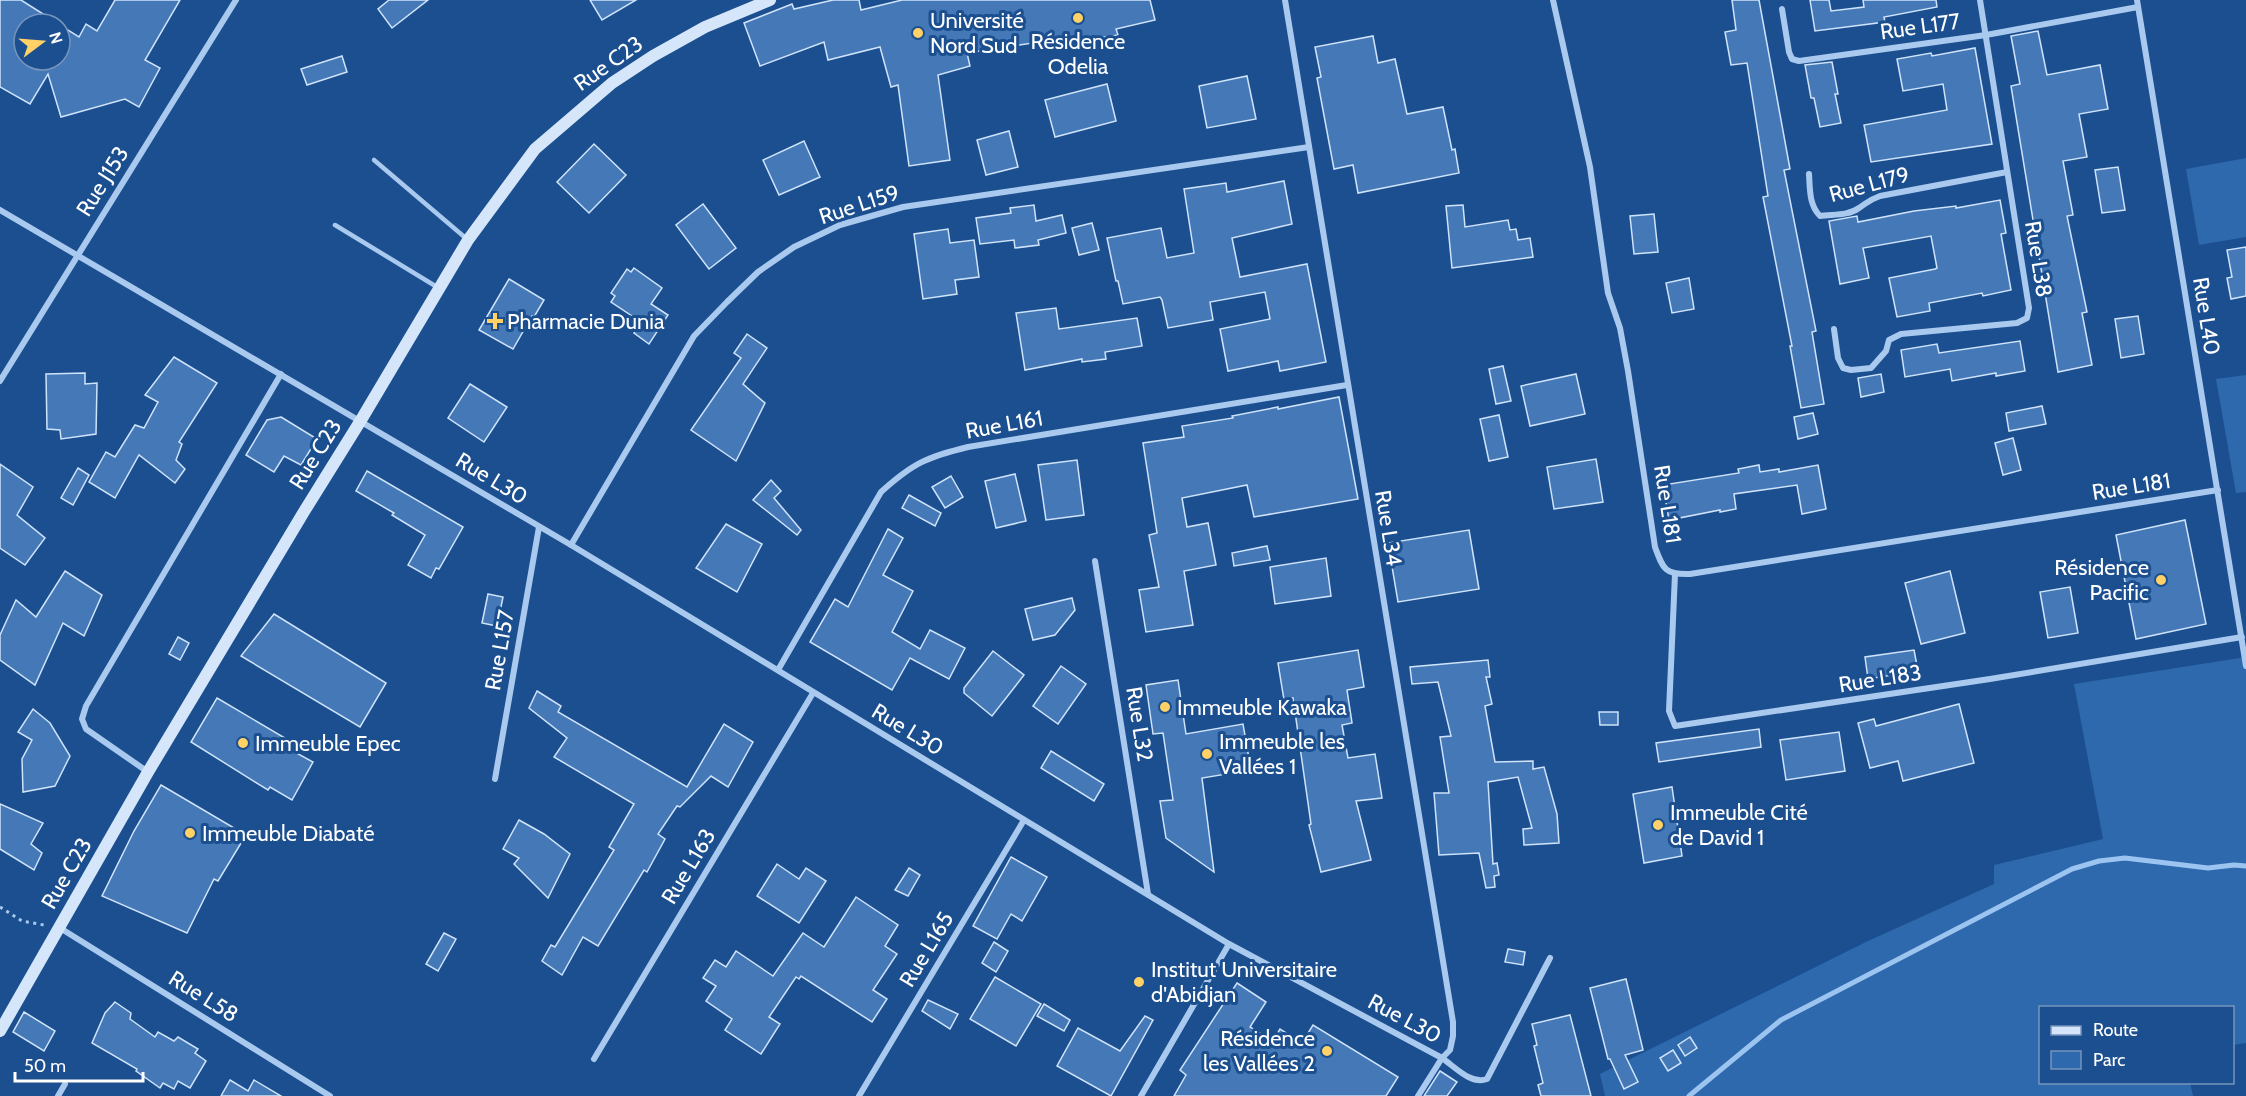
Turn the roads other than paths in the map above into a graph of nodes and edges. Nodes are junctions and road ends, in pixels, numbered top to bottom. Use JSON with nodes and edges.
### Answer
{"nodes":[{"id":1,"x":236,"y":0,"type":"edge"},
{"id":2,"x":770,"y":0,"type":"edge"},
{"id":3,"x":1285,"y":0,"type":"edge"},
{"id":4,"x":1554,"y":0,"type":"edge"},
{"id":5,"x":1980,"y":0,"type":"edge"},
{"id":6,"x":2138,"y":4,"type":"edge"},
{"id":7,"x":1782,"y":9,"type":"dead end"},
{"id":8,"x":1986,"y":35,"type":"junction"},
{"id":9,"x":1309,"y":147,"type":"junction"},
{"id":10,"x":374,"y":160,"type":"dead end"},
{"id":11,"x":2007,"y":172,"type":"junction"},
{"id":12,"x":1809,"y":174,"type":"dead end"},
{"id":13,"x":0,"y":210,"type":"edge"},
{"id":14,"x":335,"y":225,"type":"dead end"},
{"id":15,"x":468,"y":240,"type":"junction"},
{"id":16,"x":76,"y":256,"type":"junction"},
{"id":17,"x":440,"y":289,"type":"junction"},
{"id":18,"x":1834,"y":329,"type":"dead end"},
{"id":19,"x":281,"y":374,"type":"junction"},
{"id":20,"x":0,"y":381,"type":"edge"},
{"id":21,"x":1347,"y":385,"type":"junction"},
{"id":22,"x":361,"y":420,"type":"junction"},
{"id":23,"x":2218,"y":490,"type":"junction"},
{"id":24,"x":538,"y":527,"type":"junction"},
{"id":25,"x":572,"y":545,"type":"junction"},
{"id":26,"x":1095,"y":561,"type":"dead end"},
{"id":27,"x":1675,"y":574,"type":"junction"},
{"id":28,"x":2242,"y":638,"type":"junction"},
{"id":29,"x":2246,"y":666,"type":"edge"},
{"id":30,"x":778,"y":670,"type":"junction"},
{"id":31,"x":813,"y":693,"type":"junction"},
{"id":32,"x":148,"y":772,"type":"junction"},
{"id":33,"x":495,"y":779,"type":"dead end"},
{"id":34,"x":1024,"y":820,"type":"junction"},
{"id":35,"x":1148,"y":894,"type":"junction"},
{"id":36,"x":59,"y":928,"type":"junction"},
{"id":37,"x":1229,"y":944,"type":"junction"},
{"id":38,"x":1550,"y":958,"type":"dead end"},
{"id":39,"x":0,"y":1031,"type":"edge"},
{"id":40,"x":1442,"y":1058,"type":"junction"},
{"id":41,"x":594,"y":1059,"type":"dead end"},
{"id":42,"x":65,"y":1084,"type":"dead end"},
{"id":43,"x":58,"y":1096,"type":"edge"},
{"id":44,"x":330,"y":1096,"type":"edge"},
{"id":45,"x":859,"y":1096,"type":"edge"},
{"id":46,"x":1141,"y":1096,"type":"edge"},
{"id":47,"x":1418,"y":1096,"type":"edge"}],
"edges":[{"from":1,"to":16,"type":"street","name":"Rue J153"},
{"from":2,"to":15,"type":"street","name":"Rue C23"},
{"from":3,"to":9,"type":"street","name":"Rue L34"},
{"from":4,"to":27,"type":"street","name":"Rue L181"},
{"from":5,"to":8,"type":"street","name":"Rue L38"},
{"from":6,"to":8,"type":"street","name":"Rue L177"},
{"from":6,"to":23,"type":"street","name":"Rue L40"},
{"from":7,"to":8,"type":"street","name":"Rue L177"},
{"from":8,"to":11,"type":"street","name":"Rue L38"},
{"from":9,"to":21,"type":"street","name":"Rue L34"},
{"from":9,"to":25,"type":"street","name":"Rue L159"},
{"from":10,"to":15,"type":"lane"},
{"from":11,"to":12,"type":"street","name":"Rue L179"},
{"from":11,"to":18,"type":"street","name":"Rue L38"},
{"from":13,"to":16,"type":"street","name":"Rue L30"},
{"from":14,"to":17,"type":"lane"},
{"from":15,"to":17,"type":"street","name":"Rue C23"},
{"from":16,"to":19,"type":"street","name":"Rue L30"},
{"from":16,"to":20,"type":"street","name":"Rue J153"},
{"from":17,"to":22,"type":"street","name":"Rue C23"},
{"from":19,"to":22,"type":"street","name":"Rue L30"},
{"from":19,"to":32,"type":"street"},
{"from":21,"to":30,"type":"street","name":"Rue L161"},
{"from":21,"to":40,"type":"street","name":"Rue L34"},
{"from":22,"to":24,"type":"street","name":"Rue L30"},
{"from":22,"to":32,"type":"street","name":"Rue C23"},
{"from":23,"to":27,"type":"street","name":"Rue L181"},
{"from":23,"to":28,"type":"street","name":"Rue L40"},
{"from":24,"to":25,"type":"street","name":"Rue L30"},
{"from":24,"to":33,"type":"street","name":"Rue L157"},
{"from":25,"to":30,"type":"street","name":"Rue L30"},
{"from":26,"to":35,"type":"street","name":"Rue L32"},
{"from":27,"to":28,"type":"street","name":"Rue L183"},
{"from":28,"to":29,"type":"street","name":"Rue L40"},
{"from":30,"to":31,"type":"street","name":"Rue L30"},
{"from":31,"to":34,"type":"street","name":"Rue L30"},
{"from":31,"to":41,"type":"street","name":"Rue L163"},
{"from":32,"to":36,"type":"street","name":"Rue C23"},
{"from":34,"to":35,"type":"street","name":"Rue L30"},
{"from":34,"to":45,"type":"street","name":"Rue L165"},
{"from":35,"to":37,"type":"street","name":"Rue L30"},
{"from":36,"to":39,"type":"street","name":"Rue C23"},
{"from":36,"to":44,"type":"street","name":"Rue L58"},
{"from":37,"to":40,"type":"street","name":"Rue L30"},
{"from":37,"to":46,"type":"street"},
{"from":38,"to":40,"type":"street","name":"Rue L30"},
{"from":40,"to":47,"type":"street","name":"Rue L34"},
{"from":42,"to":43,"type":"street"}]}
